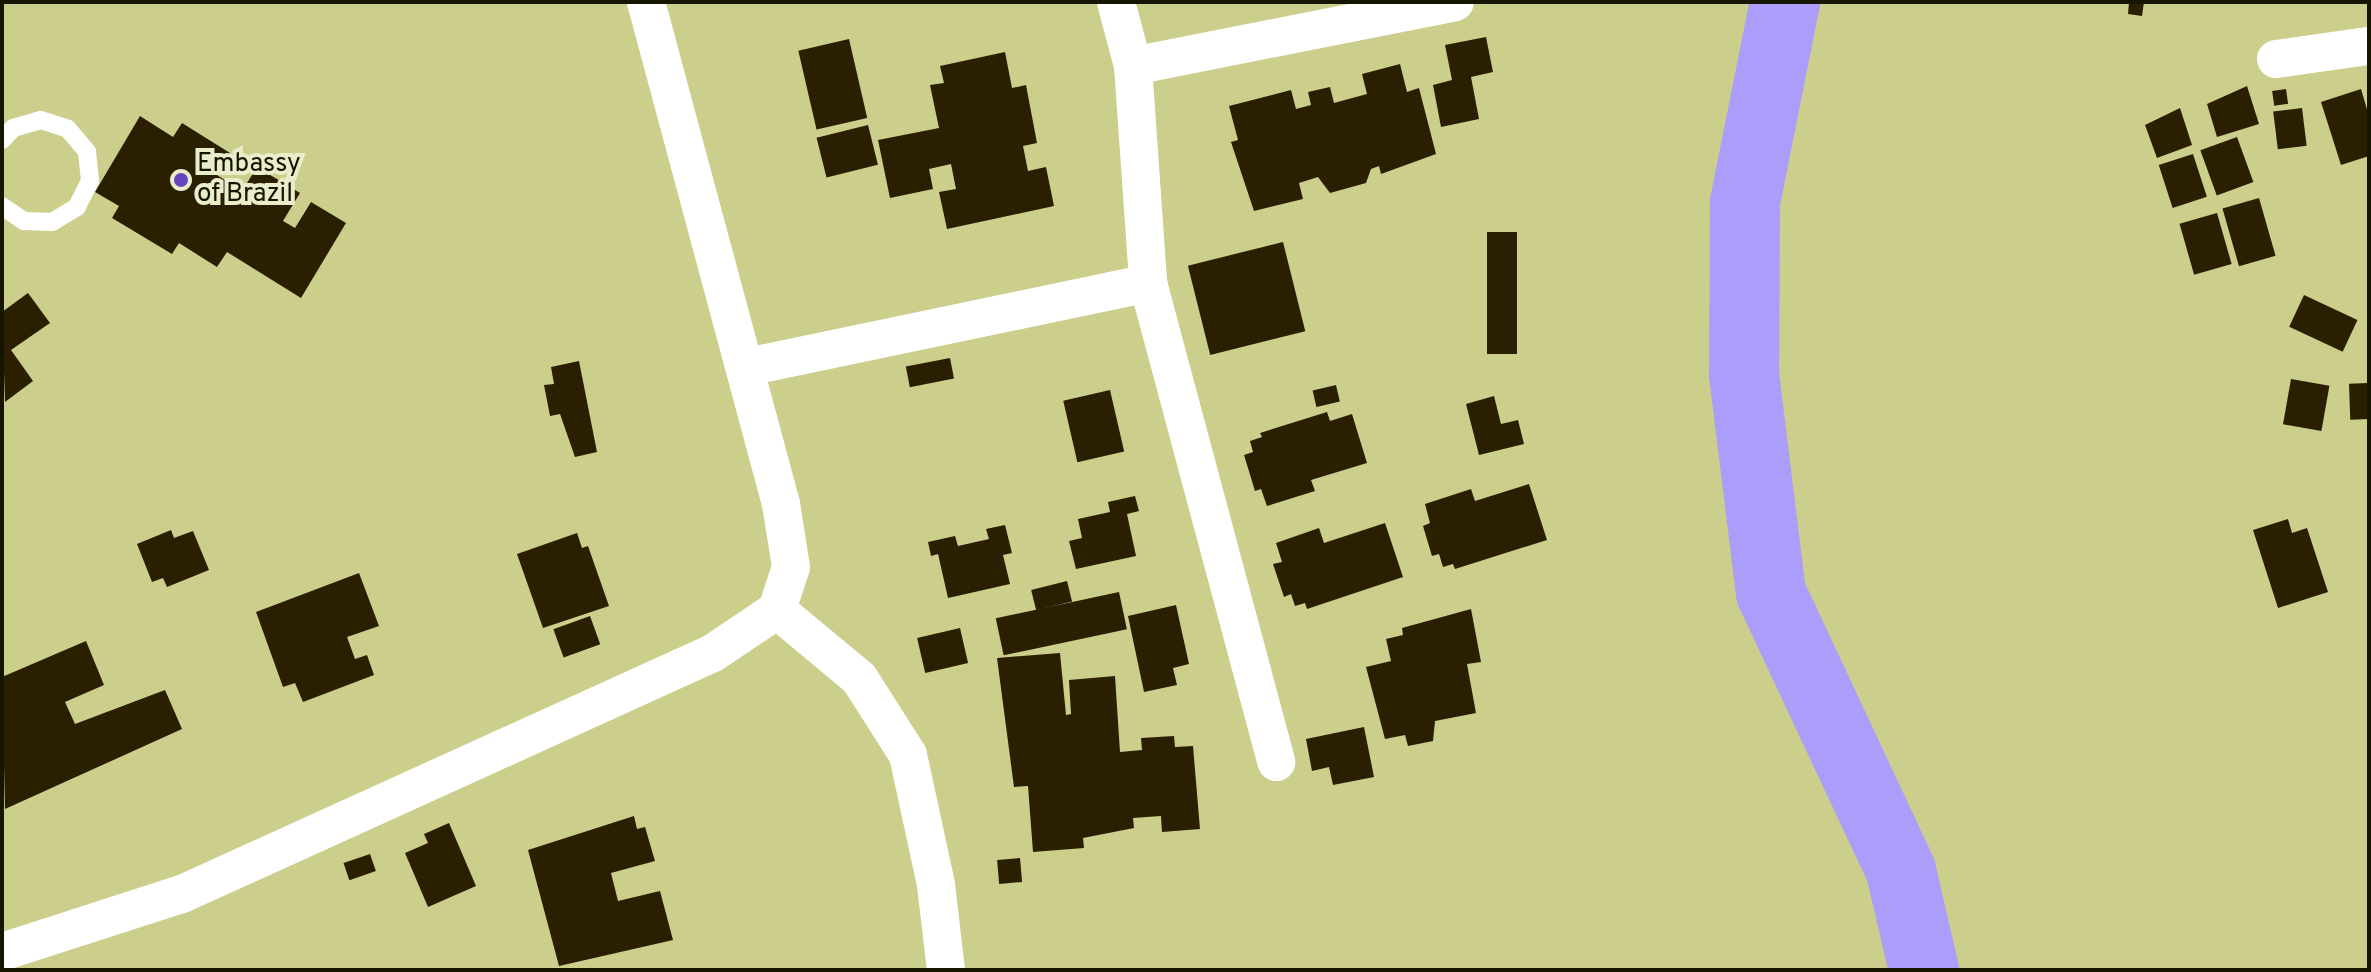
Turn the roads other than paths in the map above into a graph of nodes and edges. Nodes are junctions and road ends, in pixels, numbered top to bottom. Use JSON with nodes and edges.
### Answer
{"nodes":[{"id":1,"x":646,"y":2,"type":"edge"},
{"id":2,"x":1116,"y":2,"type":"edge"},
{"id":3,"x":1455,"y":2,"type":"edge"},
{"id":4,"x":2369,"y":46,"type":"edge"},
{"id":5,"x":2276,"y":59,"type":"dead end"},
{"id":6,"x":1133,"y":66,"type":"junction"},
{"id":7,"x":2,"y":140,"type":"edge"},
{"id":8,"x":2,"y":206,"type":"edge"},
{"id":9,"x":1148,"y":283,"type":"junction"},
{"id":10,"x":747,"y":367,"type":"junction"},
{"id":11,"x":777,"y":610,"type":"junction"},
{"id":12,"x":1276,"y":762,"type":"dead end"},
{"id":13,"x":2,"y":952,"type":"edge"},
{"id":14,"x":946,"y":970,"type":"edge"}],
"edges":[{"from":1,"to":10,"type":"street"},
{"from":2,"to":6,"type":"street"},
{"from":3,"to":6,"type":"street"},
{"from":4,"to":5,"type":"street"},
{"from":6,"to":9,"type":"street"},
{"from":7,"to":8,"type":"lane"},
{"from":9,"to":10,"type":"street"},
{"from":9,"to":12,"type":"street"},
{"from":10,"to":11,"type":"street"},
{"from":11,"to":13,"type":"street"},
{"from":11,"to":14,"type":"street"}]}
